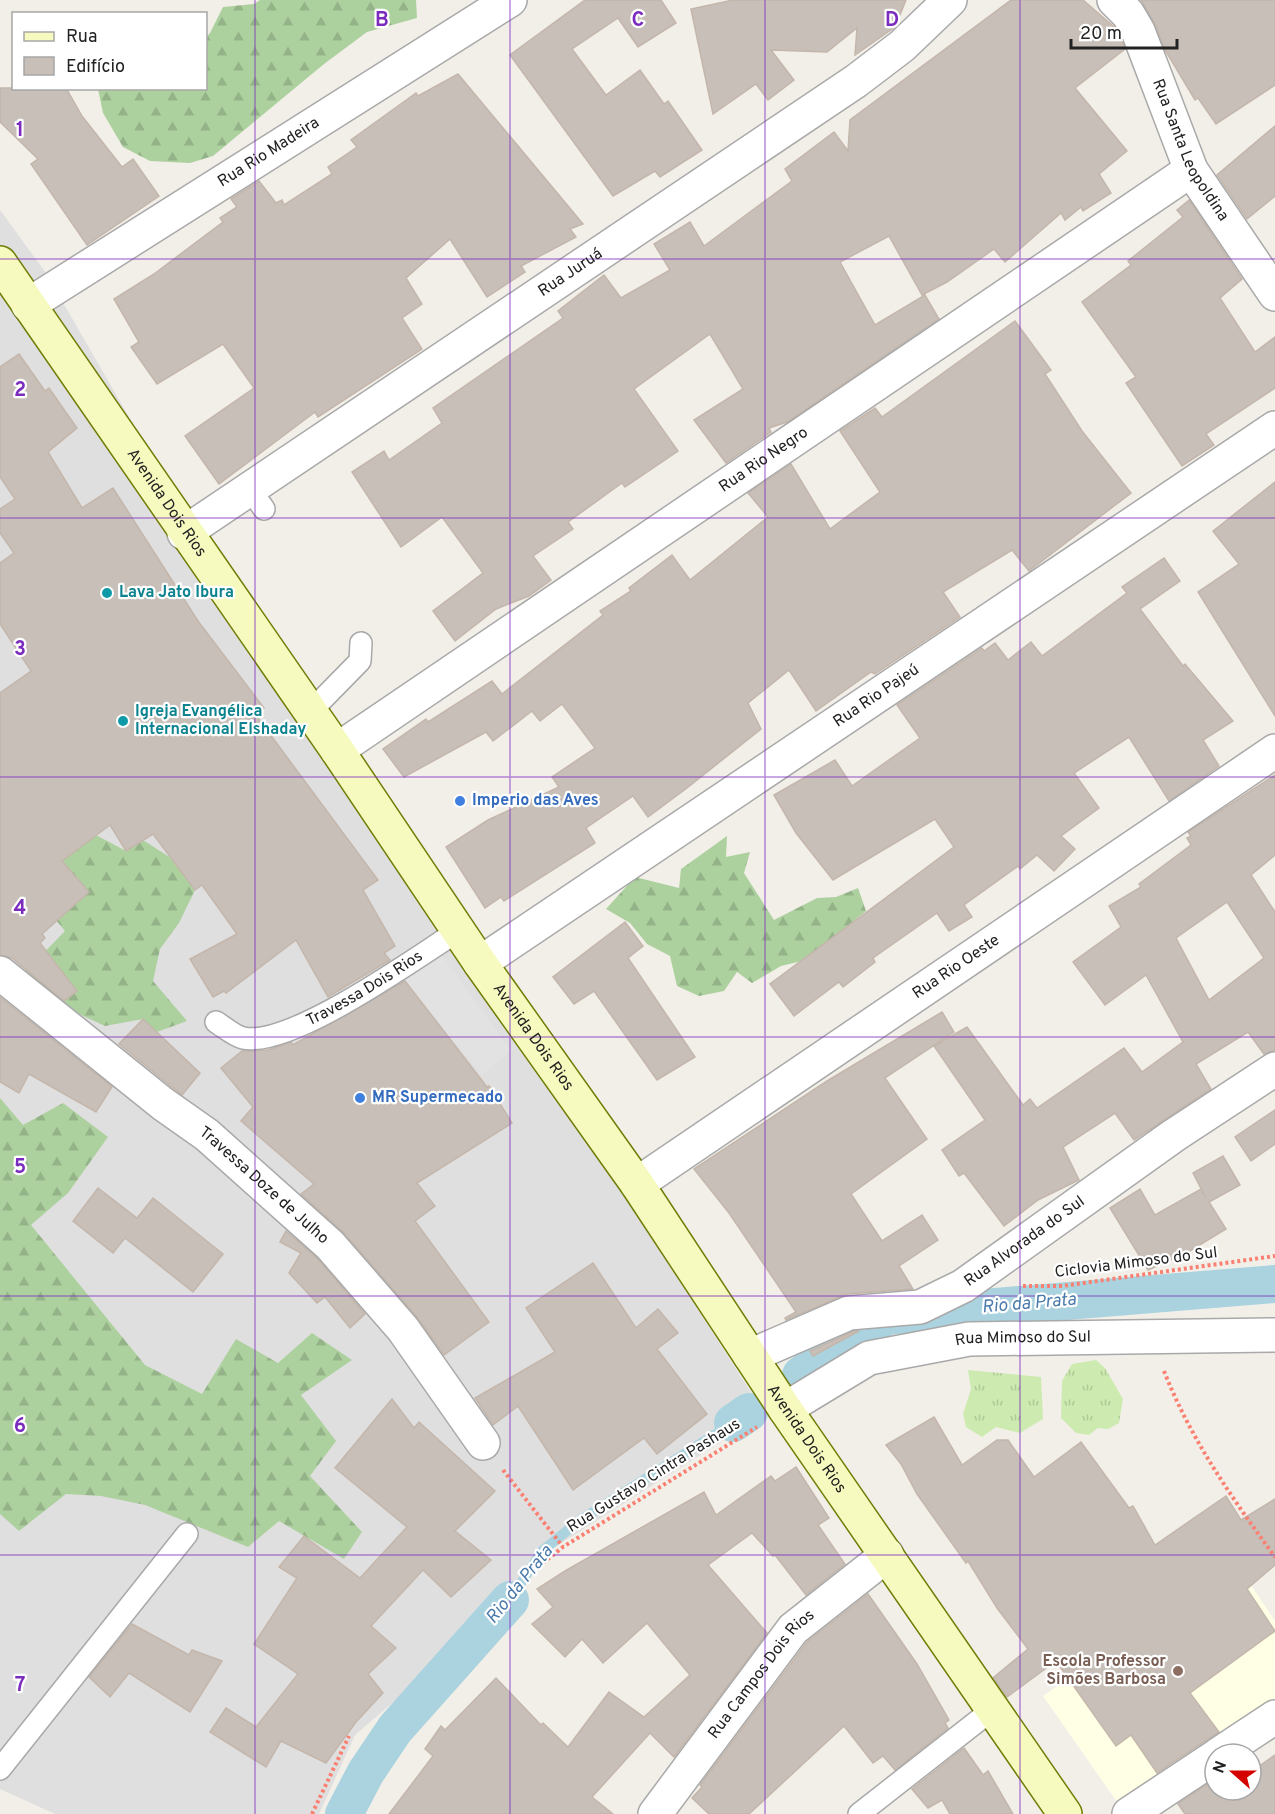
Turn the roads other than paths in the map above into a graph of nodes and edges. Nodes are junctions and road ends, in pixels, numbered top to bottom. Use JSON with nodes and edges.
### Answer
{"nodes":[{"id":1,"x":510,"y":0,"type":"edge"},
{"id":2,"x":950,"y":0,"type":"edge"},
{"id":3,"x":1114,"y":0,"type":"edge"},
{"id":4,"x":1191,"y":170,"type":"junction"},
{"id":5,"x":0,"y":263,"type":"edge"},
{"id":6,"x":1275,"y":294,"type":"edge"},
{"id":7,"x":28,"y":305,"type":"junction"},
{"id":8,"x":1275,"y":428,"type":"edge"},
{"id":9,"x":184,"y":533,"type":"junction"},
{"id":10,"x":360,"y":643,"type":"dead end"},
{"id":11,"x":310,"y":712,"type":"junction"},
{"id":12,"x":337,"y":750,"type":"junction"},
{"id":13,"x":1275,"y":751,"type":"edge"},
{"id":14,"x":458,"y":931,"type":"junction"},
{"id":15,"x":480,"y":963,"type":"junction"},
{"id":16,"x":0,"y":973,"type":"edge"},
{"id":17,"x":216,"y":1022,"type":"dead end"},
{"id":18,"x":1275,"y":1070,"type":"edge"},
{"id":19,"x":637,"y":1184,"type":"junction"},
{"id":20,"x":1275,"y":1335,"type":"edge"},
{"id":21,"x":750,"y":1356,"type":"junction"},
{"id":22,"x":785,"y":1409,"type":"junction"},
{"id":23,"x":483,"y":1443,"type":"road end"},
{"id":24,"x":187,"y":1534,"type":"dead end"},
{"id":25,"x":887,"y":1555,"type":"junction"},
{"id":26,"x":993,"y":1709,"type":"junction"},
{"id":27,"x":1275,"y":1717,"type":"edge"},
{"id":28,"x":1237,"y":1742,"type":"edge"},
{"id":29,"x":1203,"y":1765,"type":"edge"},
{"id":30,"x":0,"y":1769,"type":"edge"},
{"id":31,"x":655,"y":1814,"type":"edge"},
{"id":32,"x":859,"y":1814,"type":"edge"},
{"id":33,"x":1065,"y":1814,"type":"edge"},
{"id":34,"x":1129,"y":1814,"type":"edge"}],
"edges":[{"from":1,"to":7,"type":"street","name":"Rua Rio Madeira"},
{"from":2,"to":9,"type":"street","name":"Rua Juruá"},
{"from":3,"to":4,"type":"street","name":"Rua Santa Leopoldina"},
{"from":4,"to":6,"type":"street","name":"Rua Santa Leopoldina"},
{"from":4,"to":12,"type":"street","name":"Rua Rio Negro"},
{"from":5,"to":7,"type":"main road","name":"Avenida Dois Rios"},
{"from":7,"to":9,"type":"main road","name":"Avenida Dois Rios"},
{"from":8,"to":15,"type":"street","name":"Rua Rio Pajeú"},
{"from":9,"to":11,"type":"main road","name":"Avenida Dois Rios"},
{"from":10,"to":11,"type":"lane"},
{"from":11,"to":12,"type":"main road","name":"Avenida Dois Rios"},
{"from":12,"to":14,"type":"main road","name":"Avenida Dois Rios"},
{"from":13,"to":19,"type":"street","name":"Rua Rio Oeste"},
{"from":14,"to":15,"type":"main road","name":"Avenida Dois Rios"},
{"from":14,"to":17,"type":"lane","name":"Travessa Dois Rios"},
{"from":15,"to":19,"type":"main road","name":"Avenida Dois Rios"},
{"from":16,"to":23,"type":"street","name":"Travessa Doze de Julho"},
{"from":18,"to":21,"type":"street","name":"Rua Alvorada do Sul"},
{"from":19,"to":21,"type":"main road","name":"Avenida Dois Rios"},
{"from":20,"to":22,"type":"street","name":"Rua Mimoso do Sul"},
{"from":21,"to":22,"type":"main road","name":"Avenida Dois Rios"},
{"from":22,"to":25,"type":"main road","name":"Avenida Dois Rios"},
{"from":24,"to":30,"type":"lane"},
{"from":25,"to":26,"type":"main road","name":"Avenida Dois Rios"},
{"from":25,"to":31,"type":"street","name":"Rua Campos Dois Rios"},
{"from":26,"to":32,"type":"lane"},
{"from":26,"to":33,"type":"main road","name":"Avenida Dois Rios"},
{"from":27,"to":28,"type":"street"},
{"from":29,"to":34,"type":"street"}]}
